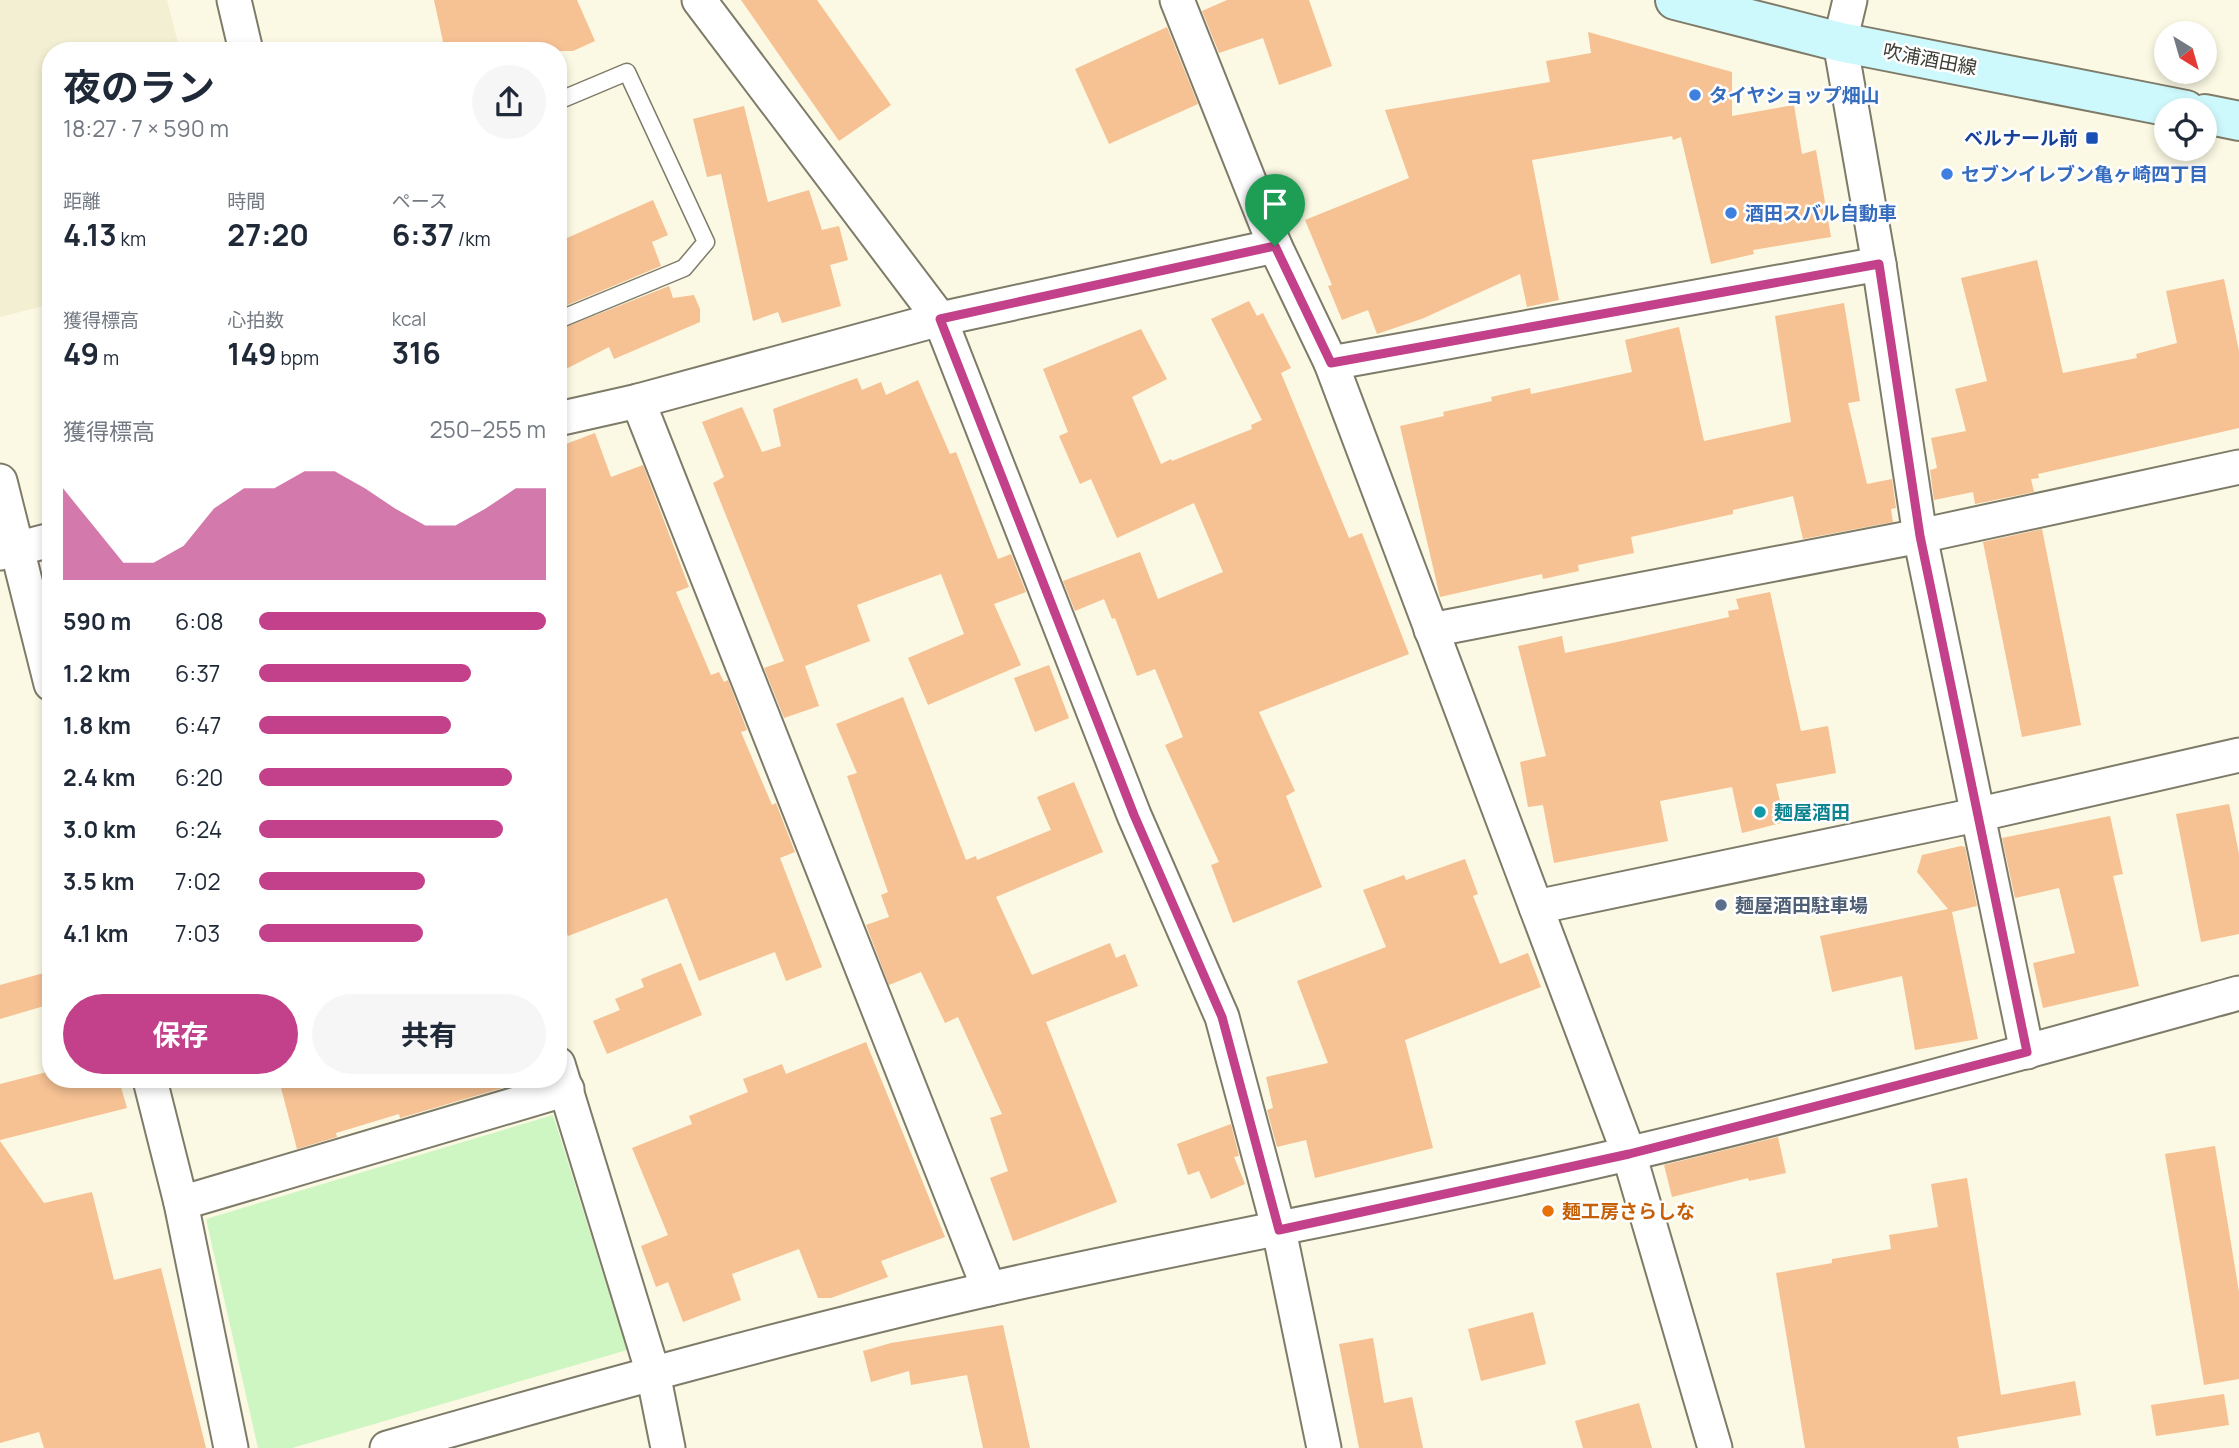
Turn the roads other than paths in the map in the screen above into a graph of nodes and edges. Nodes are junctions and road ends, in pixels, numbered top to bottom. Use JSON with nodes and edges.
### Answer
{"nodes":[{"id":1,"x":234,"y":0,"type":"edge"},
{"id":2,"x":699,"y":0,"type":"edge"},
{"id":3,"x":1177,"y":0,"type":"edge"},
{"id":4,"x":1675,"y":0,"type":"edge"},
{"id":5,"x":1850,"y":0,"type":"edge"},
{"id":6,"x":244,"y":42,"type":"edge"},
{"id":7,"x":1840,"y":42,"type":"junction"},
{"id":8,"x":567,"y":96,"type":"edge"},
{"id":9,"x":2154,"y":104,"type":"edge"},
{"id":10,"x":2217,"y":116,"type":"edge"},
{"id":11,"x":2239,"y":121,"type":"edge"},
{"id":12,"x":1275,"y":246,"type":"junction"},
{"id":13,"x":1879,"y":264,"type":"junction"},
{"id":14,"x":567,"y":316,"type":"edge"},
{"id":15,"x":940,"y":319,"type":"junction"},
{"id":16,"x":1331,"y":363,"type":"junction"},
{"id":17,"x":638,"y":401,"type":"junction"},
{"id":18,"x":567,"y":417,"type":"edge"},
{"id":19,"x":2239,"y":467,"type":"edge"},
{"id":20,"x":0,"y":481,"type":"edge"},
{"id":21,"x":1920,"y":536,"type":"junction"},
{"id":22,"x":42,"y":542,"type":"edge"},
{"id":23,"x":8,"y":551,"type":"edge"},
{"id":24,"x":1432,"y":631,"type":"junction"},
{"id":25,"x":42,"y":656,"type":"edge"},
{"id":26,"x":2239,"y":755,"type":"edge"},
{"id":27,"x":1976,"y":815,"type":"junction"},
{"id":28,"x":1536,"y":907,"type":"junction"},
{"id":29,"x":2239,"y":993,"type":"edge"},
{"id":30,"x":2027,"y":1052,"type":"junction"},
{"id":31,"x":152,"y":1088,"type":"edge"},
{"id":32,"x":530,"y":1088,"type":"edge"},
{"id":33,"x":566,"y":1088,"type":"edge"},
{"id":34,"x":1629,"y":1154,"type":"junction"},
{"id":35,"x":181,"y":1203,"type":"junction"},
{"id":36,"x":1279,"y":1230,"type":"junction"},
{"id":37,"x":989,"y":1289,"type":"junction"},
{"id":38,"x":653,"y":1373,"type":"junction"},
{"id":39,"x":231,"y":1448,"type":"edge"},
{"id":40,"x":387,"y":1448,"type":"edge"},
{"id":41,"x":668,"y":1448,"type":"edge"},
{"id":42,"x":1324,"y":1448,"type":"edge"},
{"id":43,"x":1715,"y":1448,"type":"edge"}],
"edges":[{"from":1,"to":6,"type":"street"},
{"from":2,"to":15,"type":"street"},
{"from":3,"to":12,"type":"street"},
{"from":4,"to":7,"type":"main road","name":"吹浦酒田線"},
{"from":5,"to":7,"type":"street"},
{"from":7,"to":9,"type":"main road","name":"吹浦酒田線"},
{"from":7,"to":13,"type":"street"},
{"from":8,"to":14,"type":"lane"},
{"from":10,"to":11,"type":"main road"},
{"from":12,"to":15,"type":"street"},
{"from":12,"to":16,"type":"street"},
{"from":13,"to":16,"type":"street"},
{"from":13,"to":21,"type":"street"},
{"from":15,"to":17,"type":"street"},
{"from":15,"to":36,"type":"street"},
{"from":16,"to":24,"type":"street"},
{"from":17,"to":18,"type":"street"},
{"from":17,"to":37,"type":"street"},
{"from":19,"to":21,"type":"street"},
{"from":20,"to":23,"type":"street"},
{"from":21,"to":24,"type":"street"},
{"from":21,"to":27,"type":"street"},
{"from":22,"to":23,"type":"street"},
{"from":23,"to":25,"type":"street"},
{"from":24,"to":28,"type":"street"},
{"from":26,"to":27,"type":"street"},
{"from":27,"to":28,"type":"street"},
{"from":27,"to":30,"type":"street"},
{"from":28,"to":34,"type":"street"},
{"from":29,"to":30,"type":"street"},
{"from":30,"to":34,"type":"street"},
{"from":31,"to":35,"type":"street"},
{"from":32,"to":35,"type":"street"},
{"from":33,"to":38,"type":"street"},
{"from":34,"to":36,"type":"street"},
{"from":34,"to":43,"type":"street"},
{"from":35,"to":39,"type":"street"},
{"from":36,"to":37,"type":"street"},
{"from":36,"to":42,"type":"street"},
{"from":37,"to":38,"type":"street"},
{"from":38,"to":40,"type":"street"},
{"from":38,"to":41,"type":"street"}]}
